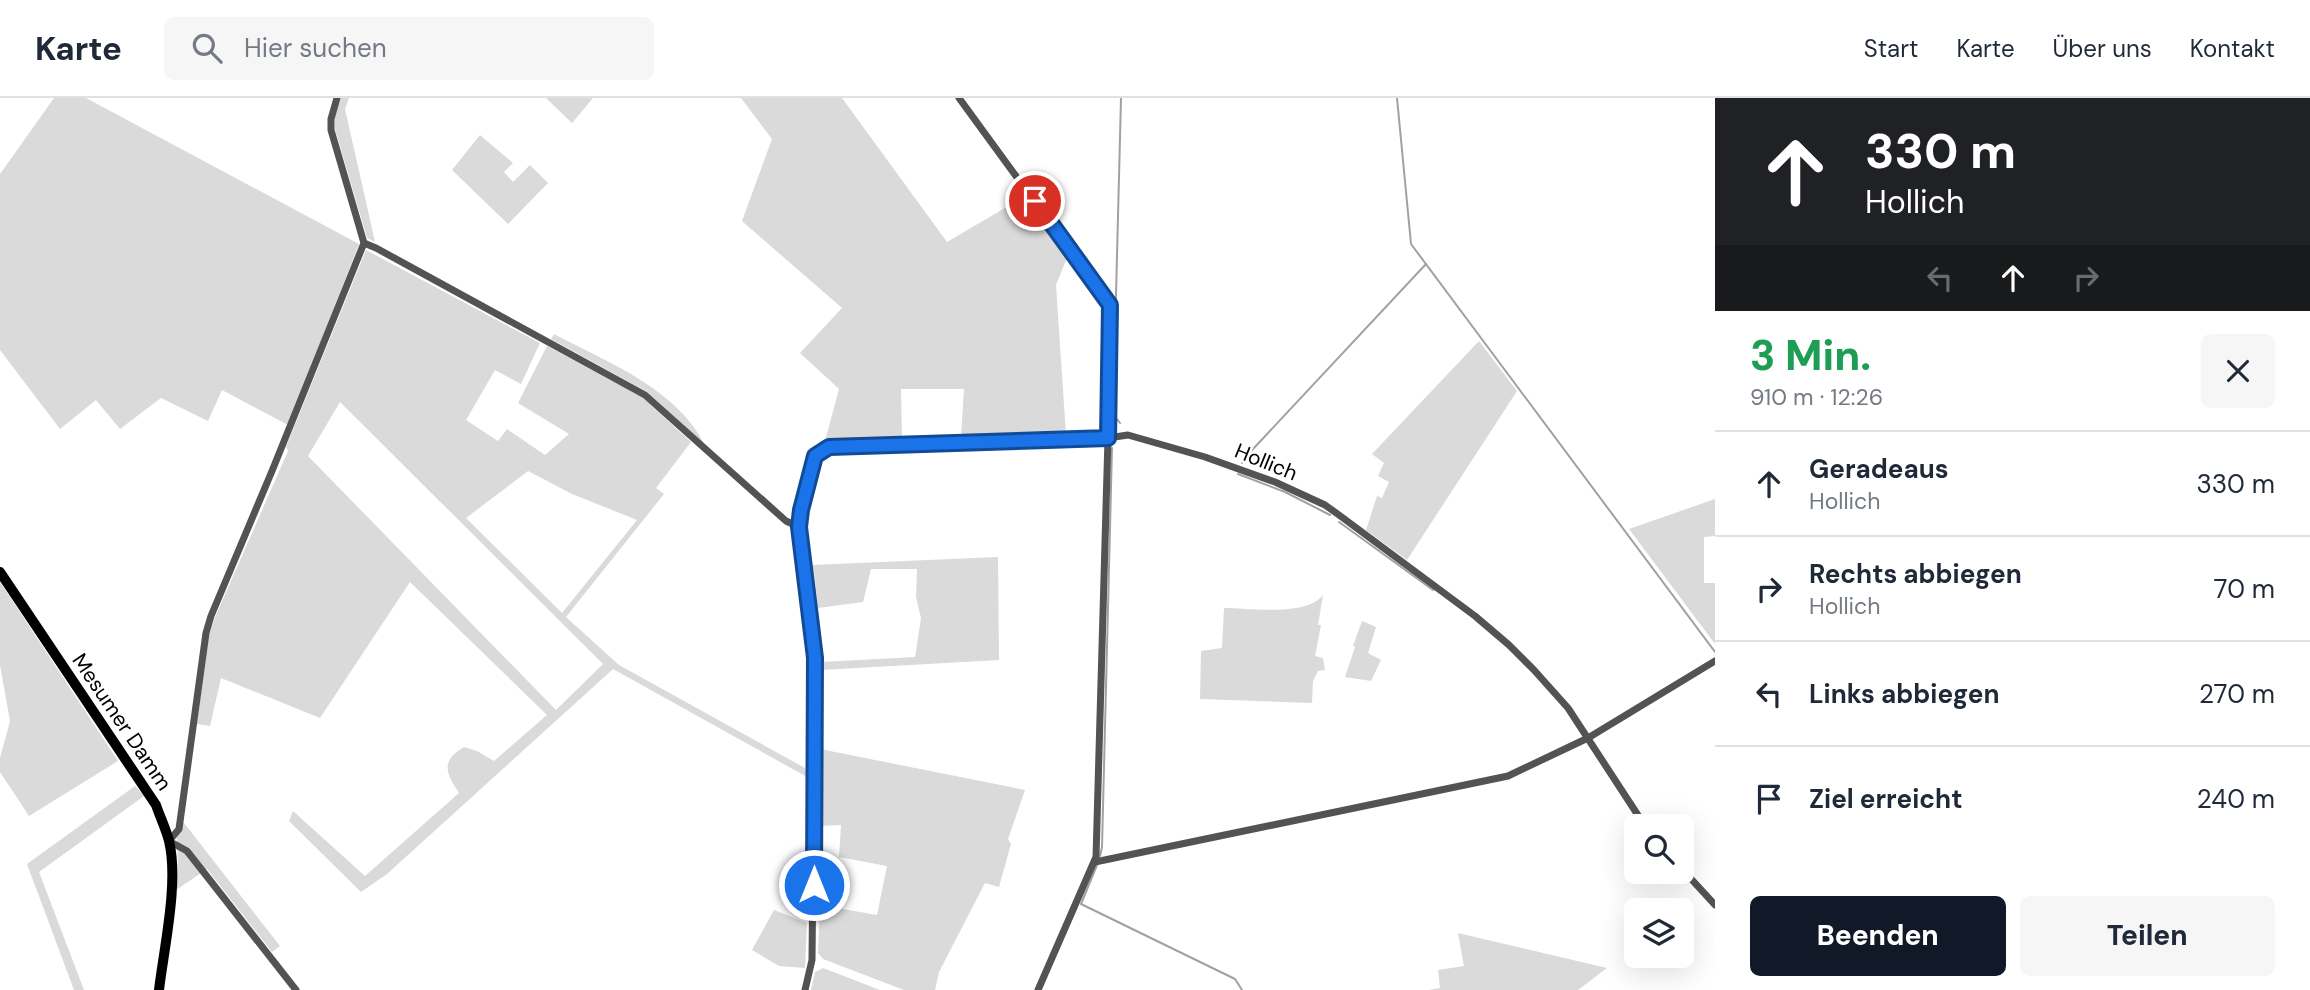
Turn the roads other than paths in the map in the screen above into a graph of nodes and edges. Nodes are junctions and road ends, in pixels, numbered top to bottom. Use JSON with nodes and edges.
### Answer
{"nodes":[{"id":1,"x":337,"y":98,"type":"edge"},
{"id":2,"x":959,"y":98,"type":"edge"},
{"id":3,"x":364,"y":243,"type":"junction"},
{"id":4,"x":1108,"y":438,"type":"junction"},
{"id":5,"x":799,"y":527,"type":"junction"},
{"id":6,"x":0,"y":572,"type":"edge"},
{"id":7,"x":1715,"y":662,"type":"edge"},
{"id":8,"x":1588,"y":738,"type":"junction"},
{"id":9,"x":1637,"y":814,"type":"edge"},
{"id":10,"x":169,"y":841,"type":"junction"},
{"id":11,"x":1095,"y":862,"type":"junction"},
{"id":12,"x":1694,"y":882,"type":"edge"},
{"id":13,"x":1715,"y":905,"type":"edge"},
{"id":14,"x":159,"y":990,"type":"edge"},
{"id":15,"x":296,"y":990,"type":"edge"},
{"id":16,"x":805,"y":990,"type":"edge"},
{"id":17,"x":1038,"y":990,"type":"edge"}],
"edges":[{"from":1,"to":3,"type":"street"},
{"from":2,"to":4,"type":"street"},
{"from":3,"to":5,"type":"street"},
{"from":3,"to":10,"type":"street"},
{"from":4,"to":5,"type":"street","name":"Hollich"},
{"from":4,"to":8,"type":"street","name":"Hollich"},
{"from":4,"to":11,"type":"street"},
{"from":5,"to":16,"type":"street","name":"Hollich"},
{"from":6,"to":10,"type":"main road","name":"Mesumer Damm"},
{"from":7,"to":8,"type":"street"},
{"from":8,"to":9,"type":"street","name":"Hollich"},
{"from":8,"to":11,"type":"street"},
{"from":10,"to":14,"type":"main road","name":"Mesumer Damm"},
{"from":10,"to":15,"type":"street"},
{"from":11,"to":17,"type":"street"},
{"from":12,"to":13,"type":"street"}]}
